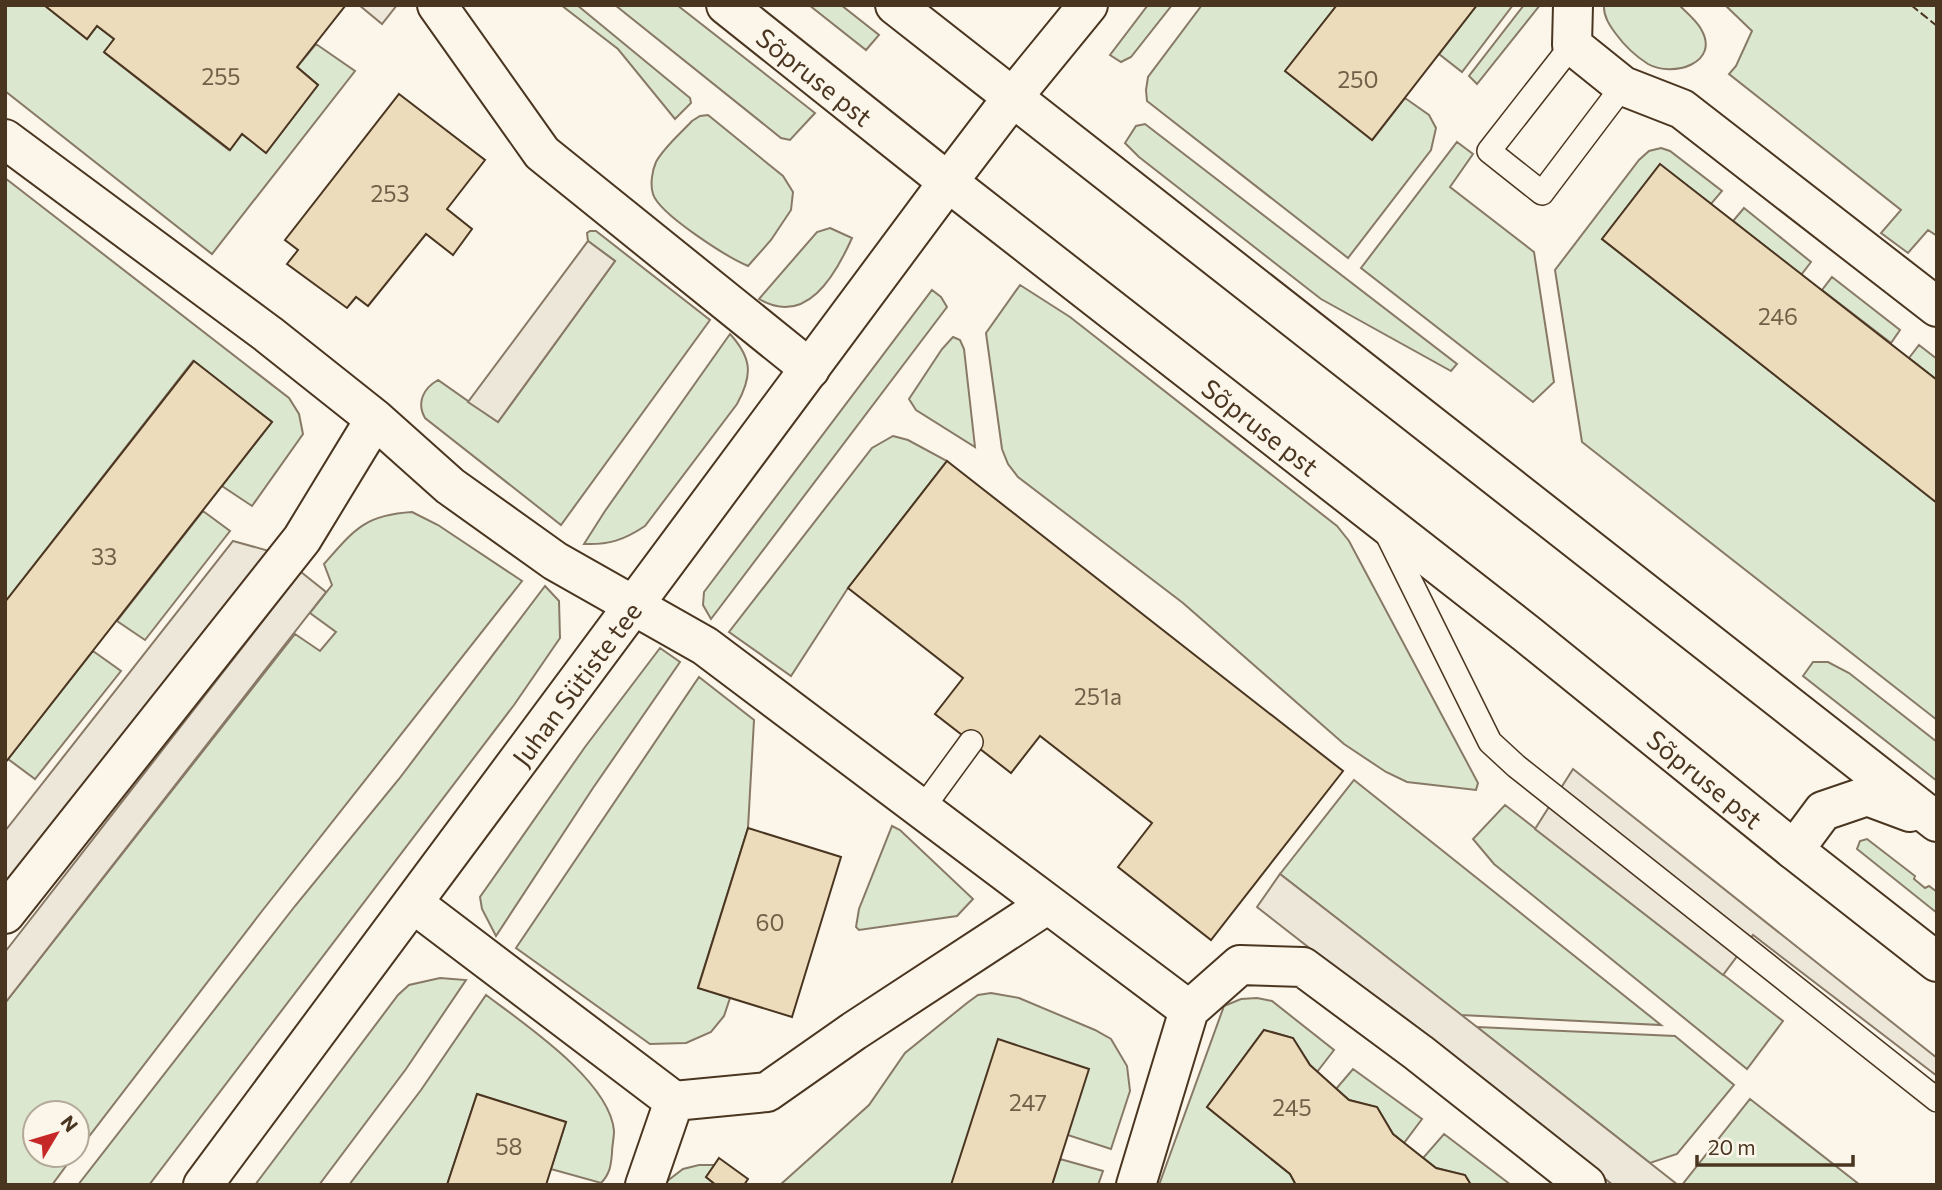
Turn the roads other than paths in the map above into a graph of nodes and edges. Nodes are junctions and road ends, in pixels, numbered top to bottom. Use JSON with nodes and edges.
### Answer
{"nodes":[{"id":1,"x":437,"y":5,"type":"edge"},
{"id":2,"x":726,"y":5,"type":"edge"},
{"id":3,"x":895,"y":5,"type":"edge"},
{"id":4,"x":1088,"y":5,"type":"edge"},
{"id":5,"x":1573,"y":5,"type":"edge"},
{"id":6,"x":1573,"y":45,"type":"junction"},
{"id":7,"x":1623,"y":86,"type":"junction"},
{"id":8,"x":1012,"y":98,"type":"junction"},
{"id":9,"x":5,"y":139,"type":"edge"},
{"id":10,"x":948,"y":182,"type":"junction"},
{"id":11,"x":1937,"y":307,"type":"edge"},
{"id":12,"x":810,"y":369,"type":"junction"},
{"id":13,"x":375,"y":419,"type":"junction"},
{"id":14,"x":1378,"y":517,"type":"junction"},
{"id":15,"x":636,"y":606,"type":"junction"},
{"id":16,"x":971,"y":743,"type":"dead end"},
{"id":17,"x":922,"y":809,"type":"junction"},
{"id":18,"x":1936,"y":821,"type":"edge"},
{"id":19,"x":1794,"y":850,"type":"junction"},
{"id":20,"x":414,"y":904,"type":"junction"},
{"id":21,"x":1048,"y":904,"type":"junction"},
{"id":22,"x":5,"y":914,"type":"edge"},
{"id":23,"x":1937,"y":962,"type":"edge"},
{"id":24,"x":1189,"y":1010,"type":"junction"},
{"id":25,"x":1937,"y":1100,"type":"edge"},
{"id":26,"x":674,"y":1101,"type":"junction"},
{"id":27,"x":203,"y":1185,"type":"edge"},
{"id":28,"x":645,"y":1185,"type":"edge"},
{"id":29,"x":1136,"y":1185,"type":"edge"},
{"id":30,"x":1586,"y":1185,"type":"edge"}],
"edges":[{"from":1,"to":12,"type":"street"},
{"from":2,"to":10,"type":"street","name":"Sõpruse pst"},
{"from":3,"to":8,"type":"street"},
{"from":4,"to":8,"type":"street","name":"Juhan Sütiste tee"},
{"from":5,"to":6,"type":"street"},
{"from":6,"to":7,"type":"street"},
{"from":6,"to":7,"type":"lane"},
{"from":7,"to":11,"type":"street"},
{"from":8,"to":10,"type":"street","name":"Juhan Sütiste tee"},
{"from":8,"to":18,"type":"street"},
{"from":9,"to":13,"type":"street"},
{"from":10,"to":12,"type":"street","name":"Juhan Sütiste tee"},
{"from":10,"to":14,"type":"street","name":"Sõpruse pst"},
{"from":12,"to":15,"type":"street","name":"Juhan Sütiste tee"},
{"from":13,"to":15,"type":"street"},
{"from":13,"to":22,"type":"street"},
{"from":14,"to":19,"type":"street","name":"Sõpruse pst"},
{"from":14,"to":25,"type":"lane"},
{"from":15,"to":17,"type":"street"},
{"from":15,"to":20,"type":"street","name":"Juhan Sütiste tee"},
{"from":16,"to":17,"type":"lane"},
{"from":17,"to":21,"type":"street"},
{"from":18,"to":19,"type":"street"},
{"from":19,"to":23,"type":"street","name":"Sõpruse pst"},
{"from":20,"to":26,"type":"street"},
{"from":20,"to":27,"type":"street","name":"Juhan Sütiste tee"},
{"from":21,"to":24,"type":"street"},
{"from":21,"to":26,"type":"street"},
{"from":24,"to":29,"type":"street"},
{"from":24,"to":30,"type":"street"},
{"from":26,"to":28,"type":"street"}]}
